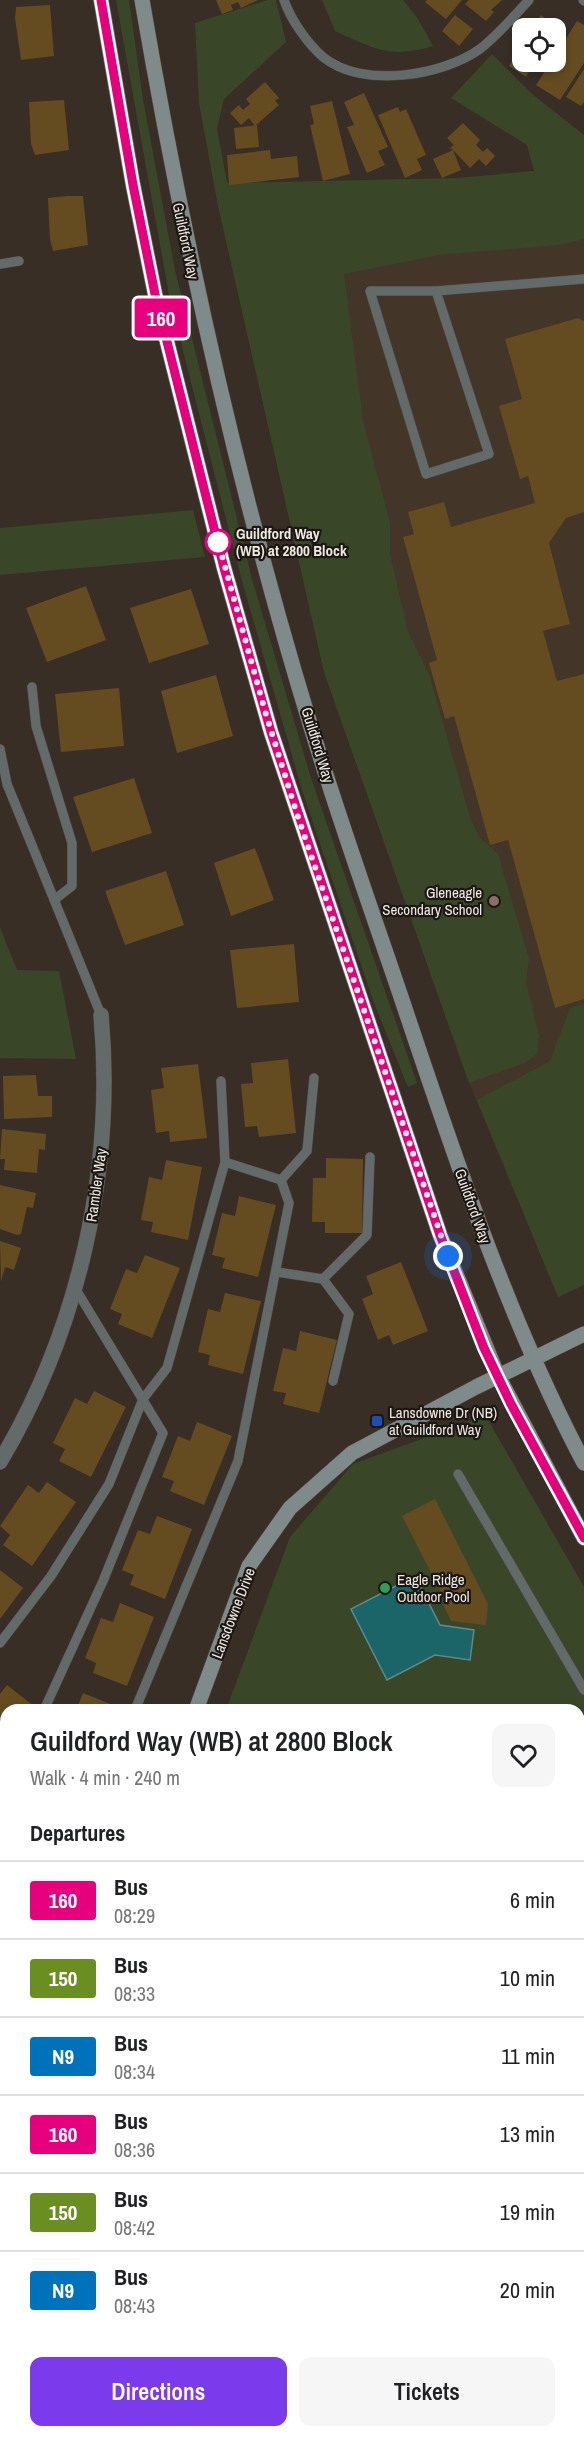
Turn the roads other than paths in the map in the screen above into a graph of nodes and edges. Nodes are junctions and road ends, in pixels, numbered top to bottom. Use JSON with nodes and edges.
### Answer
{"nodes":[{"id":1,"x":101,"y":0,"type":"edge"},
{"id":2,"x":142,"y":0,"type":"edge"},
{"id":3,"x":284,"y":0,"type":"edge"},
{"id":4,"x":530,"y":0,"type":"edge"},
{"id":5,"x":19,"y":261,"type":"dead end"},
{"id":6,"x":0,"y":264,"type":"edge"},
{"id":7,"x":584,"y":279,"type":"edge"},
{"id":8,"x":436,"y":291,"type":"junction"},
{"id":9,"x":32,"y":687,"type":"dead end"},
{"id":10,"x":0,"y":749,"type":"edge"},
{"id":11,"x":54,"y":900,"type":"junction"},
{"id":12,"x":101,"y":1015,"type":"joint"},
{"id":13,"x":314,"y":1078,"type":"dead end"},
{"id":14,"x":221,"y":1081,"type":"dead end"},
{"id":15,"x":370,"y":1157,"type":"dead end"},
{"id":16,"x":225,"y":1162,"type":"junction"},
{"id":17,"x":281,"y":1180,"type":"junction"},
{"id":18,"x":277,"y":1272,"type":"junction"},
{"id":19,"x":323,"y":1279,"type":"junction"},
{"id":20,"x":74,"y":1287,"type":"junction"},
{"id":21,"x":584,"y":1334,"type":"edge"},
{"id":22,"x":533,"y":1359,"type":"junction"},
{"id":23,"x":498,"y":1376,"type":"junction"},
{"id":24,"x":333,"y":1382,"type":"dead end"},
{"id":25,"x":143,"y":1399,"type":"junction"},
{"id":26,"x":0,"y":1462,"type":"edge"},
{"id":27,"x":584,"y":1463,"type":"edge"},
{"id":28,"x":458,"y":1474,"type":"dead end"},
{"id":29,"x":584,"y":1538,"type":"edge"},
{"id":30,"x":0,"y":1643,"type":"edge"},
{"id":31,"x":584,"y":1690,"type":"edge"},
{"id":32,"x":47,"y":1704,"type":"edge"},
{"id":33,"x":137,"y":1704,"type":"edge"},
{"id":34,"x":198,"y":1704,"type":"edge"}],
"edges":[{"from":1,"to":23,"type":"main road"},
{"from":2,"to":22,"type":"main road","name":"Guildford Way"},
{"from":3,"to":4,"type":"lane"},
{"from":5,"to":6,"type":"lane"},
{"from":7,"to":8,"type":"lane"},
{"from":8,"to":8,"type":"lane"},
{"from":9,"to":11,"type":"lane"},
{"from":10,"to":11,"type":"lane","name":"Rambler Way"},
{"from":11,"to":12,"type":"lane","name":"Rambler Way"},
{"from":12,"to":20,"type":"street","name":"Rambler Way"},
{"from":13,"to":17,"type":"lane"},
{"from":14,"to":16,"type":"lane"},
{"from":15,"to":19,"type":"lane"},
{"from":16,"to":17,"type":"lane"},
{"from":16,"to":25,"type":"lane"},
{"from":17,"to":18,"type":"lane"},
{"from":18,"to":19,"type":"lane"},
{"from":18,"to":33,"type":"lane"},
{"from":19,"to":24,"type":"lane"},
{"from":20,"to":25,"type":"lane"},
{"from":20,"to":26,"type":"street","name":"Rambler Way"},
{"from":21,"to":22,"type":"main road","name":"Lansdowne Drive"},
{"from":22,"to":23,"type":"main road","name":"Lansdowne Drive"},
{"from":22,"to":27,"type":"main road","name":"Guildford Way"},
{"from":23,"to":29,"type":"main road"},
{"from":23,"to":34,"type":"main road","name":"Lansdowne Drive"},
{"from":25,"to":30,"type":"lane"},
{"from":25,"to":32,"type":"lane"},
{"from":28,"to":31,"type":"lane"}]}
